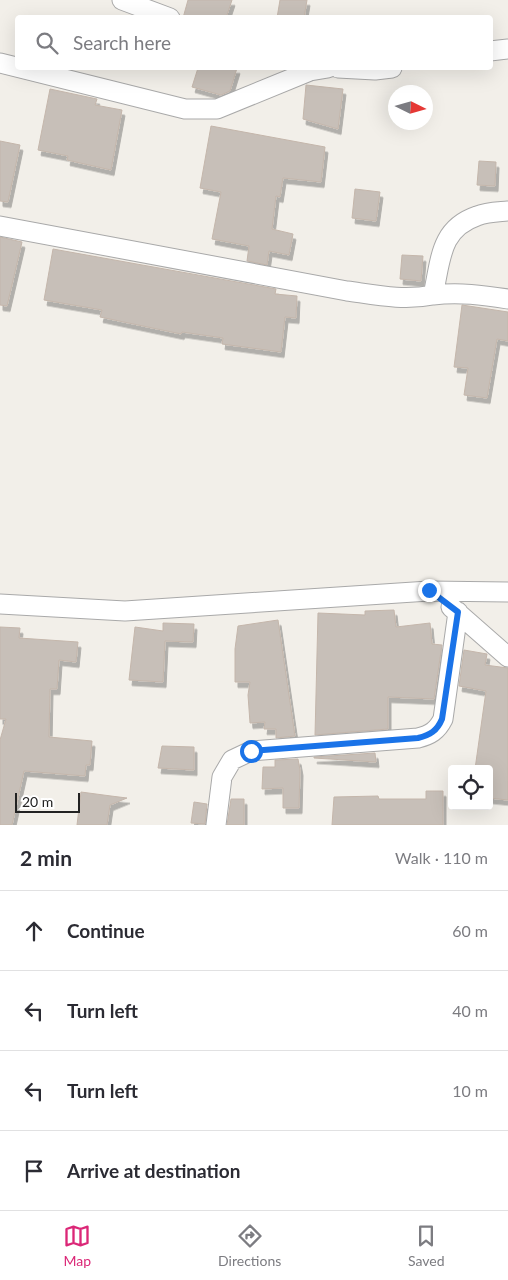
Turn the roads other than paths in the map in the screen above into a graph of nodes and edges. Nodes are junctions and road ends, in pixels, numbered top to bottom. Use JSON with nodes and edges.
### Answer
{"nodes":[{"id":1,"x":122,"y":0,"type":"edge"},
{"id":2,"x":162,"y":15,"type":"edge"},
{"id":3,"x":508,"y":49,"type":"edge"},
{"id":4,"x":493,"y":51,"type":"edge"},
{"id":5,"x":0,"y":63,"type":"edge"},
{"id":6,"x":15,"y":67,"type":"edge"},
{"id":7,"x":28,"y":70,"type":"edge"},
{"id":8,"x":316,"y":70,"type":"edge"},
{"id":9,"x":508,"y":211,"type":"edge"},
{"id":10,"x":0,"y":226,"type":"edge"},
{"id":11,"x":433,"y":295,"type":"junction"},
{"id":12,"x":508,"y":299,"type":"edge"},
{"id":13,"x":429,"y":590,"type":"junction"},
{"id":14,"x":508,"y":592,"type":"edge"},
{"id":15,"x":0,"y":604,"type":"edge"},
{"id":16,"x":458,"y":612,"type":"junction"},
{"id":17,"x":508,"y":657,"type":"edge"},
{"id":18,"x":216,"y":825,"type":"edge"}],
"edges":[{"from":1,"to":2,"type":"street"},
{"from":3,"to":4,"type":"street"},
{"from":5,"to":6,"type":"street"},
{"from":7,"to":8,"type":"street"},
{"from":9,"to":11,"type":"street"},
{"from":10,"to":11,"type":"street"},
{"from":11,"to":12,"type":"street"},
{"from":13,"to":14,"type":"street"},
{"from":13,"to":15,"type":"street"},
{"from":13,"to":16,"type":"street"},
{"from":16,"to":17,"type":"street"},
{"from":16,"to":18,"type":"street"}]}
